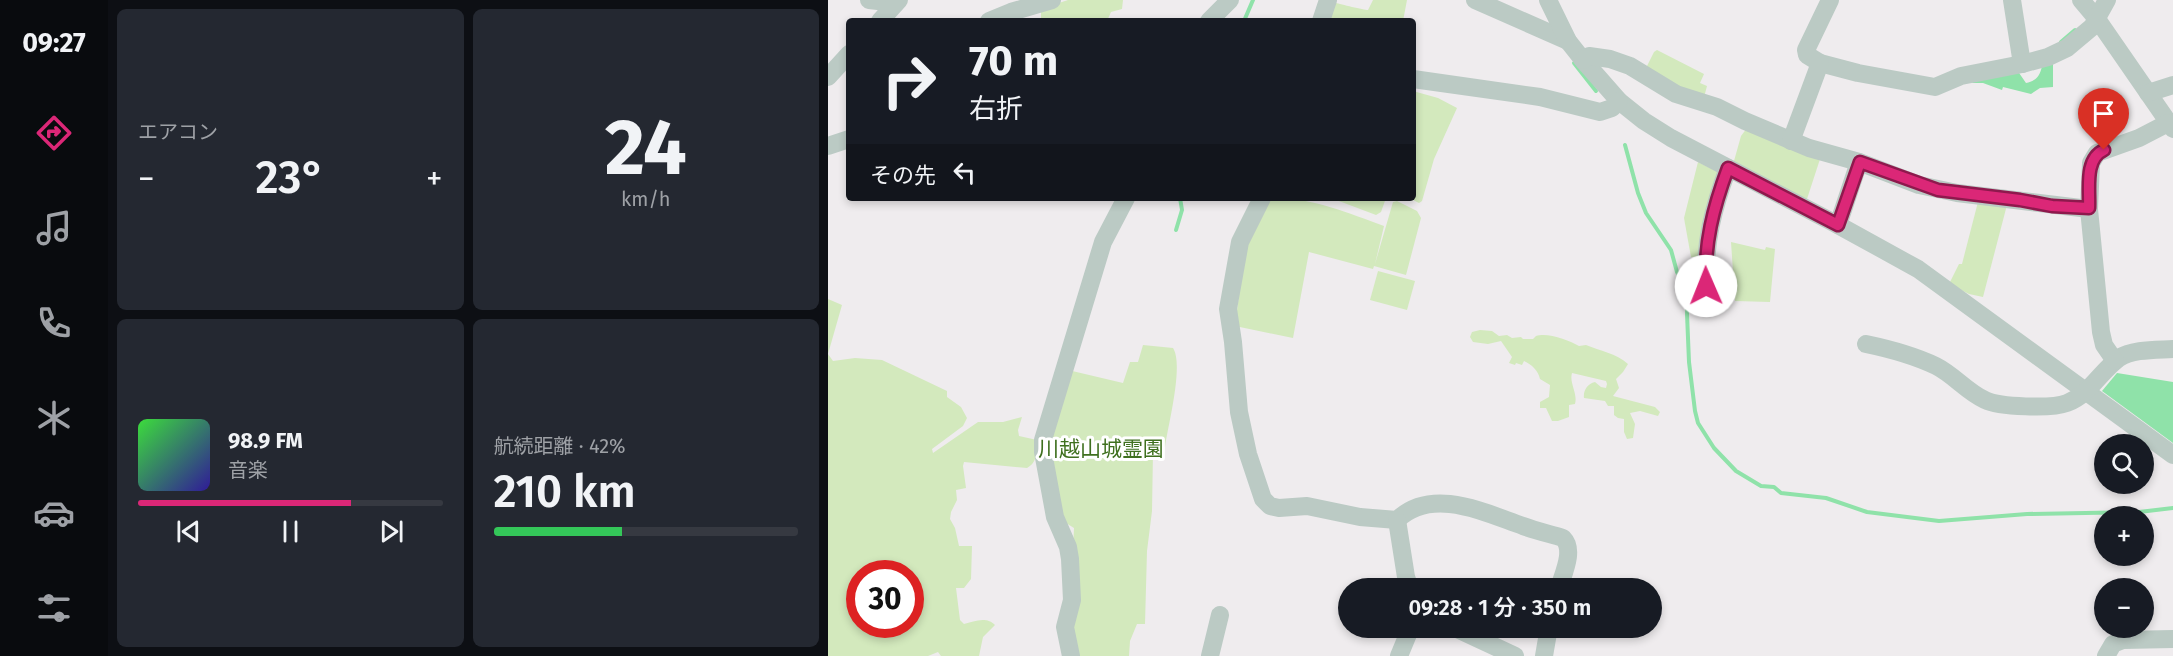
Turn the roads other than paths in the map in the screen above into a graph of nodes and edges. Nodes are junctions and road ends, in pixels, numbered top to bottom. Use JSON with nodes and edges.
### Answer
{"nodes":[{"id":1,"x":869,"y":0,"type":"edge"},
{"id":2,"x":1052,"y":0,"type":"edge"},
{"id":3,"x":1230,"y":0,"type":"edge"},
{"id":4,"x":1328,"y":0,"type":"edge"},
{"id":5,"x":1475,"y":0,"type":"edge"},
{"id":6,"x":1548,"y":0,"type":"edge"},
{"id":7,"x":1830,"y":0,"type":"edge"},
{"id":8,"x":2012,"y":0,"type":"edge"},
{"id":9,"x":2081,"y":0,"type":"edge"},
{"id":10,"x":2107,"y":0,"type":"edge"},
{"id":11,"x":898,"y":2,"type":"edge"},
{"id":12,"x":883,"y":18,"type":"edge"},
{"id":13,"x":996,"y":18,"type":"edge"},
{"id":14,"x":1212,"y":18,"type":"edge"},
{"id":15,"x":1322,"y":18,"type":"edge"},
{"id":16,"x":2097,"y":19,"type":"junction"},
{"id":17,"x":1569,"y":41,"type":"junction"},
{"id":18,"x":846,"y":57,"type":"edge"},
{"id":19,"x":1583,"y":60,"type":"junction"},
{"id":20,"x":1820,"y":63,"type":"junction"},
{"id":21,"x":2022,"y":64,"type":"junction"},
{"id":22,"x":828,"y":77,"type":"edge"},
{"id":23,"x":1416,"y":79,"type":"edge"},
{"id":24,"x":2173,"y":85,"type":"edge"},
{"id":25,"x":2148,"y":93,"type":"junction"},
{"id":26,"x":1619,"y":100,"type":"junction"},
{"id":27,"x":2171,"y":126,"type":"edge"},
{"id":28,"x":846,"y":139,"type":"edge"},
{"id":29,"x":1791,"y":141,"type":"junction"},
{"id":30,"x":828,"y":147,"type":"edge"},
{"id":31,"x":1860,"y":162,"type":"junction"},
{"id":32,"x":1728,"y":168,"type":"junction"},
{"id":33,"x":1124,"y":201,"type":"edge"},
{"id":34,"x":1260,"y":201,"type":"edge"},
{"id":35,"x":2089,"y":208,"type":"junction"},
{"id":36,"x":1838,"y":225,"type":"junction"},
{"id":37,"x":1706,"y":286,"type":"dead end"},
{"id":38,"x":1866,"y":344,"type":"dead end"},
{"id":39,"x":2173,"y":349,"type":"edge"},
{"id":40,"x":2115,"y":361,"type":"junction"},
{"id":41,"x":2086,"y":392,"type":"junction"},
{"id":42,"x":2173,"y":455,"type":"edge"},
{"id":43,"x":1396,"y":520,"type":"junction"},
{"id":44,"x":1406,"y":578,"type":"edge"},
{"id":45,"x":1562,"y":578,"type":"edge"},
{"id":46,"x":1220,"y":615,"type":"dead end"},
{"id":47,"x":1406,"y":638,"type":"edge"},
{"id":48,"x":1477,"y":638,"type":"edge"},
{"id":49,"x":1547,"y":638,"type":"edge"},
{"id":50,"x":2173,"y":639,"type":"edge"},
{"id":51,"x":1071,"y":656,"type":"edge"},
{"id":52,"x":1210,"y":656,"type":"edge"},
{"id":53,"x":1399,"y":656,"type":"edge"},
{"id":54,"x":1515,"y":656,"type":"edge"},
{"id":55,"x":1544,"y":656,"type":"edge"},
{"id":56,"x":2106,"y":656,"type":"edge"}],
"edges":[{"from":1,"to":11,"type":"street"},
{"from":2,"to":13,"type":"street"},
{"from":3,"to":14,"type":"street"},
{"from":4,"to":15,"type":"street"},
{"from":5,"to":17,"type":"street"},
{"from":6,"to":17,"type":"street"},
{"from":7,"to":20,"type":"street"},
{"from":8,"to":21,"type":"street"},
{"from":9,"to":16,"type":"street"},
{"from":10,"to":16,"type":"street"},
{"from":11,"to":12,"type":"street"},
{"from":16,"to":21,"type":"street"},
{"from":16,"to":25,"type":"street"},
{"from":17,"to":19,"type":"street"},
{"from":18,"to":22,"type":"street"},
{"from":19,"to":26,"type":"street"},
{"from":19,"to":29,"type":"street"},
{"from":20,"to":21,"type":"street"},
{"from":20,"to":29,"type":"street"},
{"from":23,"to":26,"type":"street"},
{"from":24,"to":25,"type":"street"},
{"from":25,"to":27,"type":"street"},
{"from":26,"to":32,"type":"street"},
{"from":27,"to":35,"type":"street"},
{"from":28,"to":30,"type":"street"},
{"from":29,"to":31,"type":"street"},
{"from":31,"to":35,"type":"street"},
{"from":31,"to":36,"type":"street"},
{"from":32,"to":36,"type":"street"},
{"from":32,"to":37,"type":"street"},
{"from":33,"to":51,"type":"street"},
{"from":34,"to":43,"type":"street"},
{"from":35,"to":40,"type":"street"},
{"from":36,"to":41,"type":"street"},
{"from":38,"to":41,"type":"street"},
{"from":39,"to":40,"type":"street"},
{"from":40,"to":41,"type":"street"},
{"from":41,"to":42,"type":"street"},
{"from":43,"to":44,"type":"street"},
{"from":43,"to":45,"type":"street"},
{"from":46,"to":52,"type":"street"},
{"from":47,"to":53,"type":"street"},
{"from":48,"to":54,"type":"street"},
{"from":49,"to":55,"type":"street"},
{"from":50,"to":56,"type":"street"}]}
